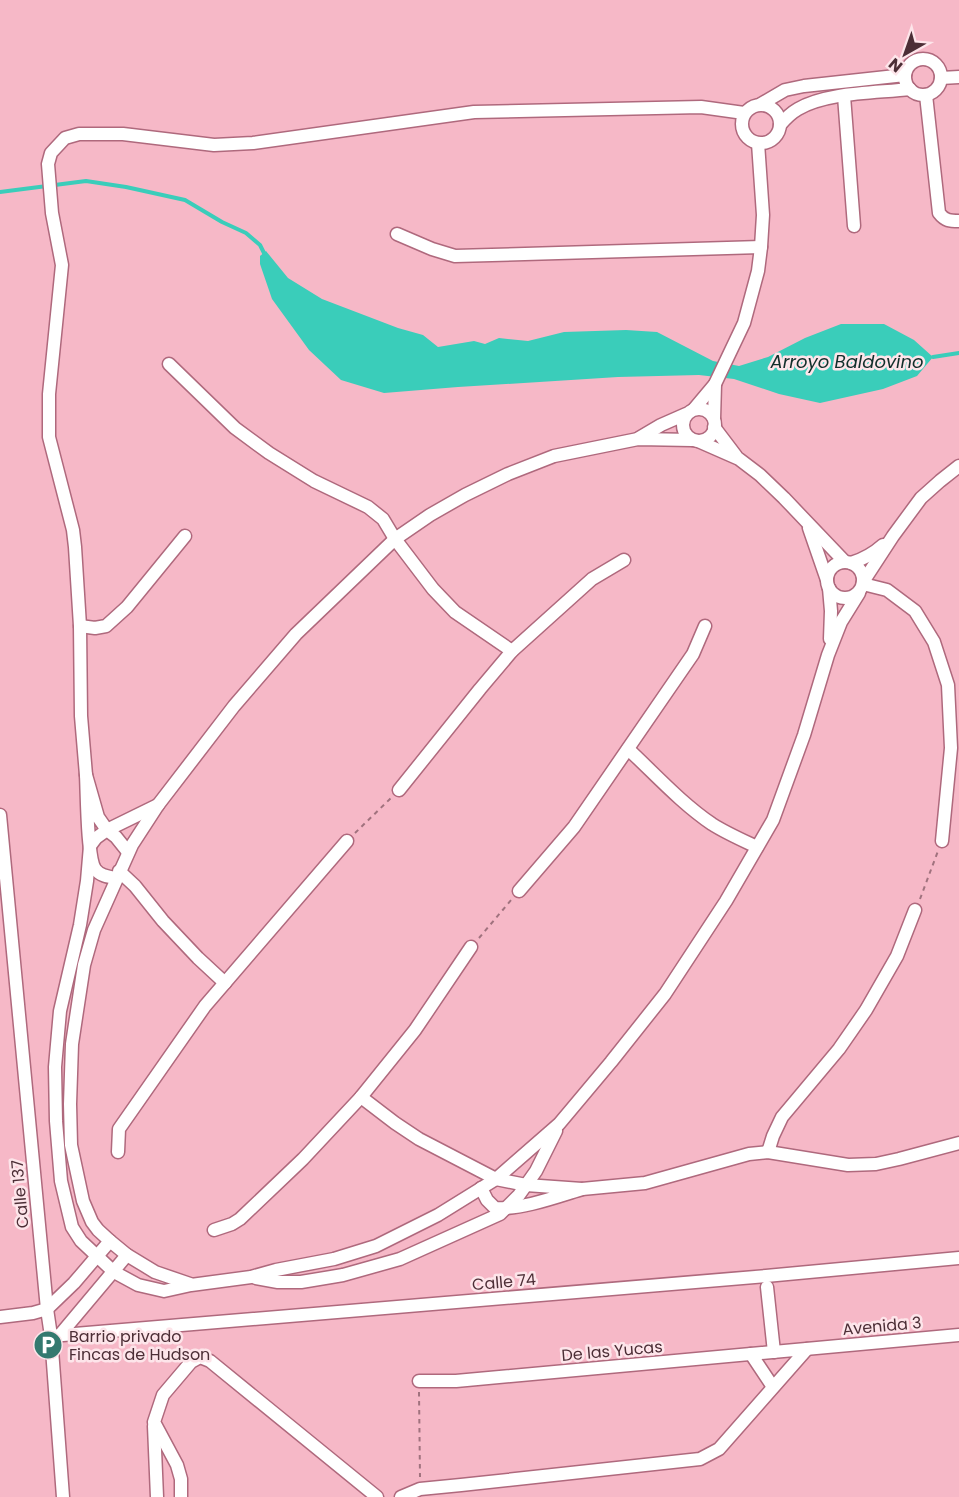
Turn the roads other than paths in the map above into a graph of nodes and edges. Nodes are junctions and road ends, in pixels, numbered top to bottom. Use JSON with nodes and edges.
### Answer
{"nodes":[{"id":1,"x":905,"y":75,"type":"junction"},
{"id":2,"x":941,"y":78,"type":"junction"},
{"id":3,"x":959,"y":78,"type":"edge"},
{"id":4,"x":910,"y":89,"type":"junction"},
{"id":5,"x":926,"y":95,"type":"junction"},
{"id":6,"x":844,"y":96,"type":"junction"},
{"id":7,"x":760,"y":104,"type":"junction"},
{"id":8,"x":744,"y":113,"type":"junction"},
{"id":9,"x":780,"y":125,"type":"junction"},
{"id":10,"x":758,"y":143,"type":"junction"},
{"id":11,"x":959,"y":221,"type":"edge"},
{"id":12,"x":854,"y":226,"type":"dead end"},
{"id":13,"x":397,"y":234,"type":"dead end"},
{"id":14,"x":761,"y":247,"type":"junction"},
{"id":15,"x":168,"y":364,"type":"dead end"},
{"id":16,"x":715,"y":384,"type":"junction"},
{"id":17,"x":690,"y":412,"type":"junction"},
{"id":18,"x":714,"y":423,"type":"junction"},
{"id":19,"x":638,"y":439,"type":"junction"},
{"id":20,"x":695,"y":440,"type":"junction"},
{"id":21,"x":739,"y":459,"type":"junction"},
{"id":22,"x":959,"y":466,"type":"edge"},
{"id":23,"x":808,"y":524,"type":"junction"},
{"id":24,"x":185,"y":536,"type":"dead end"},
{"id":25,"x":893,"y":536,"type":"junction"},
{"id":26,"x":395,"y":539,"type":"junction"},
{"id":27,"x":624,"y":560,"type":"dead end"},
{"id":28,"x":848,"y":562,"type":"junction"},
{"id":29,"x":828,"y":584,"type":"junction"},
{"id":30,"x":862,"y":586,"type":"junction"},
{"id":31,"x":80,"y":626,"type":"junction"},
{"id":32,"x":705,"y":626,"type":"dead end"},
{"id":33,"x":513,"y":651,"type":"junction"},
{"id":34,"x":828,"y":655,"type":"junction"},
{"id":35,"x":628,"y":749,"type":"junction"},
{"id":36,"x":86,"y":775,"type":"junction"},
{"id":37,"x":399,"y":790,"type":"road end"},
{"id":38,"x":158,"y":805,"type":"junction"},
{"id":39,"x":0,"y":815,"type":"edge"},
{"id":40,"x":107,"y":830,"type":"junction"},
{"id":41,"x":347,"y":841,"type":"road end"},
{"id":42,"x":942,"y":842,"type":"road end"},
{"id":43,"x":90,"y":846,"type":"junction"},
{"id":44,"x":757,"y":847,"type":"junction"},
{"id":45,"x":128,"y":852,"type":"junction"},
{"id":46,"x":118,"y":875,"type":"junction"},
{"id":47,"x":519,"y":891,"type":"road end"},
{"id":48,"x":915,"y":910,"type":"road end"},
{"id":49,"x":471,"y":947,"type":"road end"},
{"id":50,"x":225,"y":983,"type":"junction"},
{"id":51,"x":361,"y":1097,"type":"junction"},
{"id":52,"x":559,"y":1124,"type":"junction"},
{"id":53,"x":959,"y":1143,"type":"edge"},
{"id":54,"x":117,"y":1152,"type":"dead end"},
{"id":55,"x":768,"y":1152,"type":"junction"},
{"id":56,"x":496,"y":1179,"type":"junction"},
{"id":57,"x":526,"y":1185,"type":"junction"},
{"id":58,"x":482,"y":1188,"type":"junction"},
{"id":59,"x":582,"y":1189,"type":"junction"},
{"id":60,"x":505,"y":1209,"type":"junction"},
{"id":61,"x":214,"y":1230,"type":"dead end"},
{"id":62,"x":110,"y":1241,"type":"junction"},
{"id":63,"x":127,"y":1255,"type":"junction"},
{"id":64,"x":97,"y":1257,"type":"junction"},
{"id":65,"x":959,"y":1258,"type":"edge"},
{"id":66,"x":114,"y":1272,"type":"junction"},
{"id":67,"x":251,"y":1277,"type":"junction"},
{"id":68,"x":191,"y":1285,"type":"junction"},
{"id":69,"x":767,"y":1287,"type":"dead end"},
{"id":70,"x":47,"y":1309,"type":"junction"},
{"id":71,"x":0,"y":1317,"type":"edge"},
{"id":72,"x":55,"y":1336,"type":"junction"},
{"id":73,"x":959,"y":1336,"type":"edge"},
{"id":74,"x":807,"y":1349,"type":"junction"},
{"id":75,"x":774,"y":1352,"type":"junction"},
{"id":76,"x":751,"y":1354,"type":"junction"},
{"id":77,"x":419,"y":1381,"type":"road end"},
{"id":78,"x":773,"y":1388,"type":"junction"},
{"id":79,"x":154,"y":1422,"type":"junction"},
{"id":80,"x":461,"y":1485,"type":"junction"},
{"id":81,"x":63,"y":1497,"type":"edge"},
{"id":82,"x":157,"y":1497,"type":"edge"},
{"id":83,"x":181,"y":1497,"type":"edge"},
{"id":84,"x":377,"y":1497,"type":"edge"},
{"id":85,"x":401,"y":1497,"type":"edge"},
{"id":86,"x":453,"y":1497,"type":"edge"}],
"edges":[{"from":1,"to":2,"type":"street"},
{"from":1,"to":4,"type":"street"},
{"from":1,"to":7,"type":"street"},
{"from":2,"to":3,"type":"street"},
{"from":2,"to":5,"type":"street"},
{"from":4,"to":5,"type":"street"},
{"from":4,"to":6,"type":"street"},
{"from":5,"to":11,"type":"street"},
{"from":6,"to":9,"type":"street"},
{"from":6,"to":12,"type":"street"},
{"from":7,"to":8,"type":"street"},
{"from":7,"to":9,"type":"street"},
{"from":8,"to":10,"type":"street"},
{"from":8,"to":31,"type":"street"},
{"from":9,"to":10,"type":"street"},
{"from":10,"to":14,"type":"street"},
{"from":13,"to":14,"type":"street"},
{"from":14,"to":16,"type":"street"},
{"from":15,"to":26,"type":"street"},
{"from":16,"to":17,"type":"street"},
{"from":16,"to":18,"type":"street"},
{"from":17,"to":18,"type":"street"},
{"from":17,"to":19,"type":"street"},
{"from":17,"to":20,"type":"street"},
{"from":18,"to":20,"type":"street"},
{"from":18,"to":21,"type":"street"},
{"from":19,"to":20,"type":"street"},
{"from":19,"to":26,"type":"street"},
{"from":20,"to":21,"type":"street"},
{"from":21,"to":23,"type":"street"},
{"from":22,"to":25,"type":"street"},
{"from":23,"to":28,"type":"street"},
{"from":23,"to":29,"type":"street"},
{"from":24,"to":31,"type":"street"},
{"from":25,"to":28,"type":"street"},
{"from":25,"to":30,"type":"street"},
{"from":26,"to":33,"type":"street"},
{"from":26,"to":38,"type":"street"},
{"from":27,"to":33,"type":"street"},
{"from":28,"to":29,"type":"street"},
{"from":28,"to":30,"type":"street"},
{"from":29,"to":30,"type":"street"},
{"from":29,"to":34,"type":"street"},
{"from":30,"to":34,"type":"street"},
{"from":30,"to":42,"type":"street"},
{"from":31,"to":36,"type":"street"},
{"from":32,"to":35,"type":"street"},
{"from":33,"to":37,"type":"street"},
{"from":34,"to":44,"type":"street"},
{"from":35,"to":44,"type":"street"},
{"from":35,"to":47,"type":"street"},
{"from":36,"to":40,"type":"street"},
{"from":36,"to":43,"type":"street"},
{"from":38,"to":40,"type":"street"},
{"from":38,"to":45,"type":"street"},
{"from":39,"to":70,"type":"street","name":"Calle 137"},
{"from":40,"to":43,"type":"street"},
{"from":40,"to":45,"type":"street"},
{"from":41,"to":50,"type":"street"},
{"from":43,"to":46,"type":"street"},
{"from":43,"to":64,"type":"street"},
{"from":44,"to":52,"type":"street"},
{"from":45,"to":46,"type":"street"},
{"from":46,"to":50,"type":"street"},
{"from":46,"to":62,"type":"street"},
{"from":48,"to":55,"type":"street"},
{"from":49,"to":51,"type":"street"},
{"from":50,"to":54,"type":"street"},
{"from":51,"to":56,"type":"street"},
{"from":51,"to":61,"type":"street"},
{"from":52,"to":56,"type":"street"},
{"from":52,"to":57,"type":"street"},
{"from":53,"to":55,"type":"street"},
{"from":55,"to":59,"type":"street"},
{"from":56,"to":57,"type":"street"},
{"from":56,"to":58,"type":"street"},
{"from":57,"to":59,"type":"street"},
{"from":57,"to":60,"type":"street"},
{"from":58,"to":60,"type":"street"},
{"from":58,"to":67,"type":"street"},
{"from":59,"to":60,"type":"street"},
{"from":60,"to":67,"type":"street"},
{"from":62,"to":63,"type":"street"},
{"from":62,"to":64,"type":"street"},
{"from":63,"to":66,"type":"street"},
{"from":63,"to":68,"type":"street"},
{"from":64,"to":66,"type":"street"},
{"from":64,"to":70,"type":"street"},
{"from":65,"to":72,"type":"street","name":"Calle 74"},
{"from":66,"to":68,"type":"street"},
{"from":66,"to":72,"type":"street"},
{"from":67,"to":68,"type":"street"},
{"from":69,"to":75,"type":"street"},
{"from":70,"to":71,"type":"street"},
{"from":70,"to":72,"type":"street","name":"Calle 137"},
{"from":72,"to":81,"type":"street","name":"Calle 137"},
{"from":73,"to":74,"type":"street","name":"Avenida 3"},
{"from":74,"to":75,"type":"street","name":"De las Yucas"},
{"from":74,"to":78,"type":"street"},
{"from":75,"to":76,"type":"street","name":"De las Yucas"},
{"from":76,"to":77,"type":"street","name":"De las Yucas"},
{"from":76,"to":78,"type":"street"},
{"from":78,"to":80,"type":"street"},
{"from":79,"to":82,"type":"street"},
{"from":79,"to":83,"type":"street"},
{"from":79,"to":84,"type":"street"},
{"from":80,"to":85,"type":"street"},
{"from":80,"to":86,"type":"street"}]}
